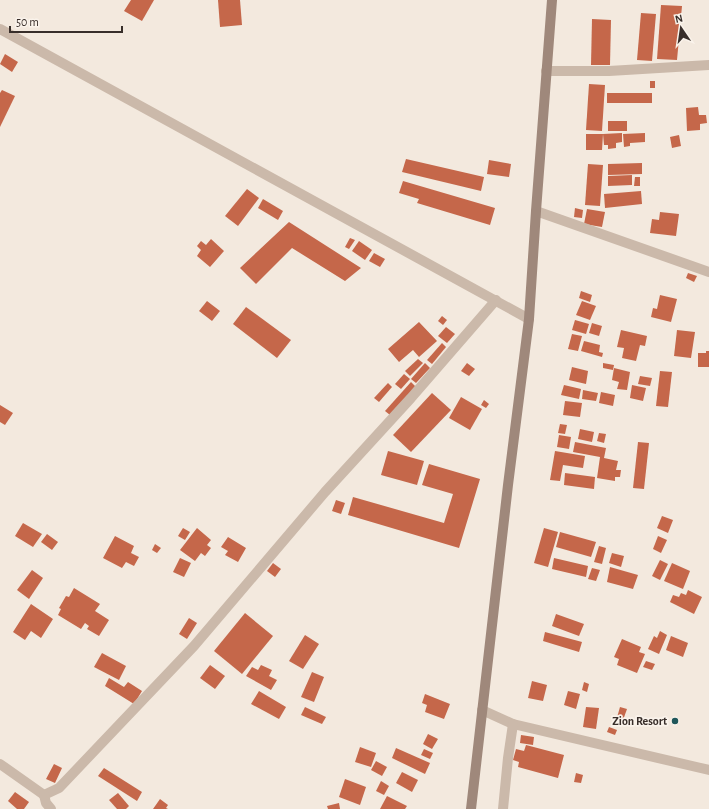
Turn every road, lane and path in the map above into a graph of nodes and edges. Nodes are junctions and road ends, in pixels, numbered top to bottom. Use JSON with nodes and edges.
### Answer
{"nodes":[{"id":1,"x":552,"y":0,"type":"edge"},
{"id":2,"x":0,"y":29,"type":"edge"},
{"id":3,"x":709,"y":65,"type":"edge"},
{"id":4,"x":546,"y":70,"type":"junction"},
{"id":5,"x":536,"y":211,"type":"junction"},
{"id":6,"x":709,"y":272,"type":"edge"},
{"id":7,"x":496,"y":300,"type":"junction"},
{"id":8,"x":529,"y":319,"type":"junction"},
{"id":9,"x":482,"y":710,"type":"junction"},
{"id":10,"x":513,"y":724,"type":"junction"},
{"id":11,"x":0,"y":764,"type":"edge"},
{"id":12,"x":709,"y":770,"type":"edge"},
{"id":13,"x":44,"y":795,"type":"junction"},
{"id":14,"x":51,"y":809,"type":"edge"},
{"id":15,"x":472,"y":809,"type":"edge"},
{"id":16,"x":503,"y":809,"type":"edge"}],
"edges":[{"from":1,"to":4,"type":"street"},
{"from":2,"to":7,"type":"street"},
{"from":3,"to":4,"type":"street"},
{"from":4,"to":5,"type":"street"},
{"from":5,"to":6,"type":"street"},
{"from":5,"to":8,"type":"street"},
{"from":7,"to":8,"type":"street"},
{"from":7,"to":13,"type":"street"},
{"from":8,"to":9,"type":"street"},
{"from":9,"to":10,"type":"street"},
{"from":9,"to":15,"type":"street"},
{"from":10,"to":12,"type":"street"},
{"from":10,"to":16,"type":"street"},
{"from":11,"to":13,"type":"street"},
{"from":13,"to":14,"type":"street"}]}
